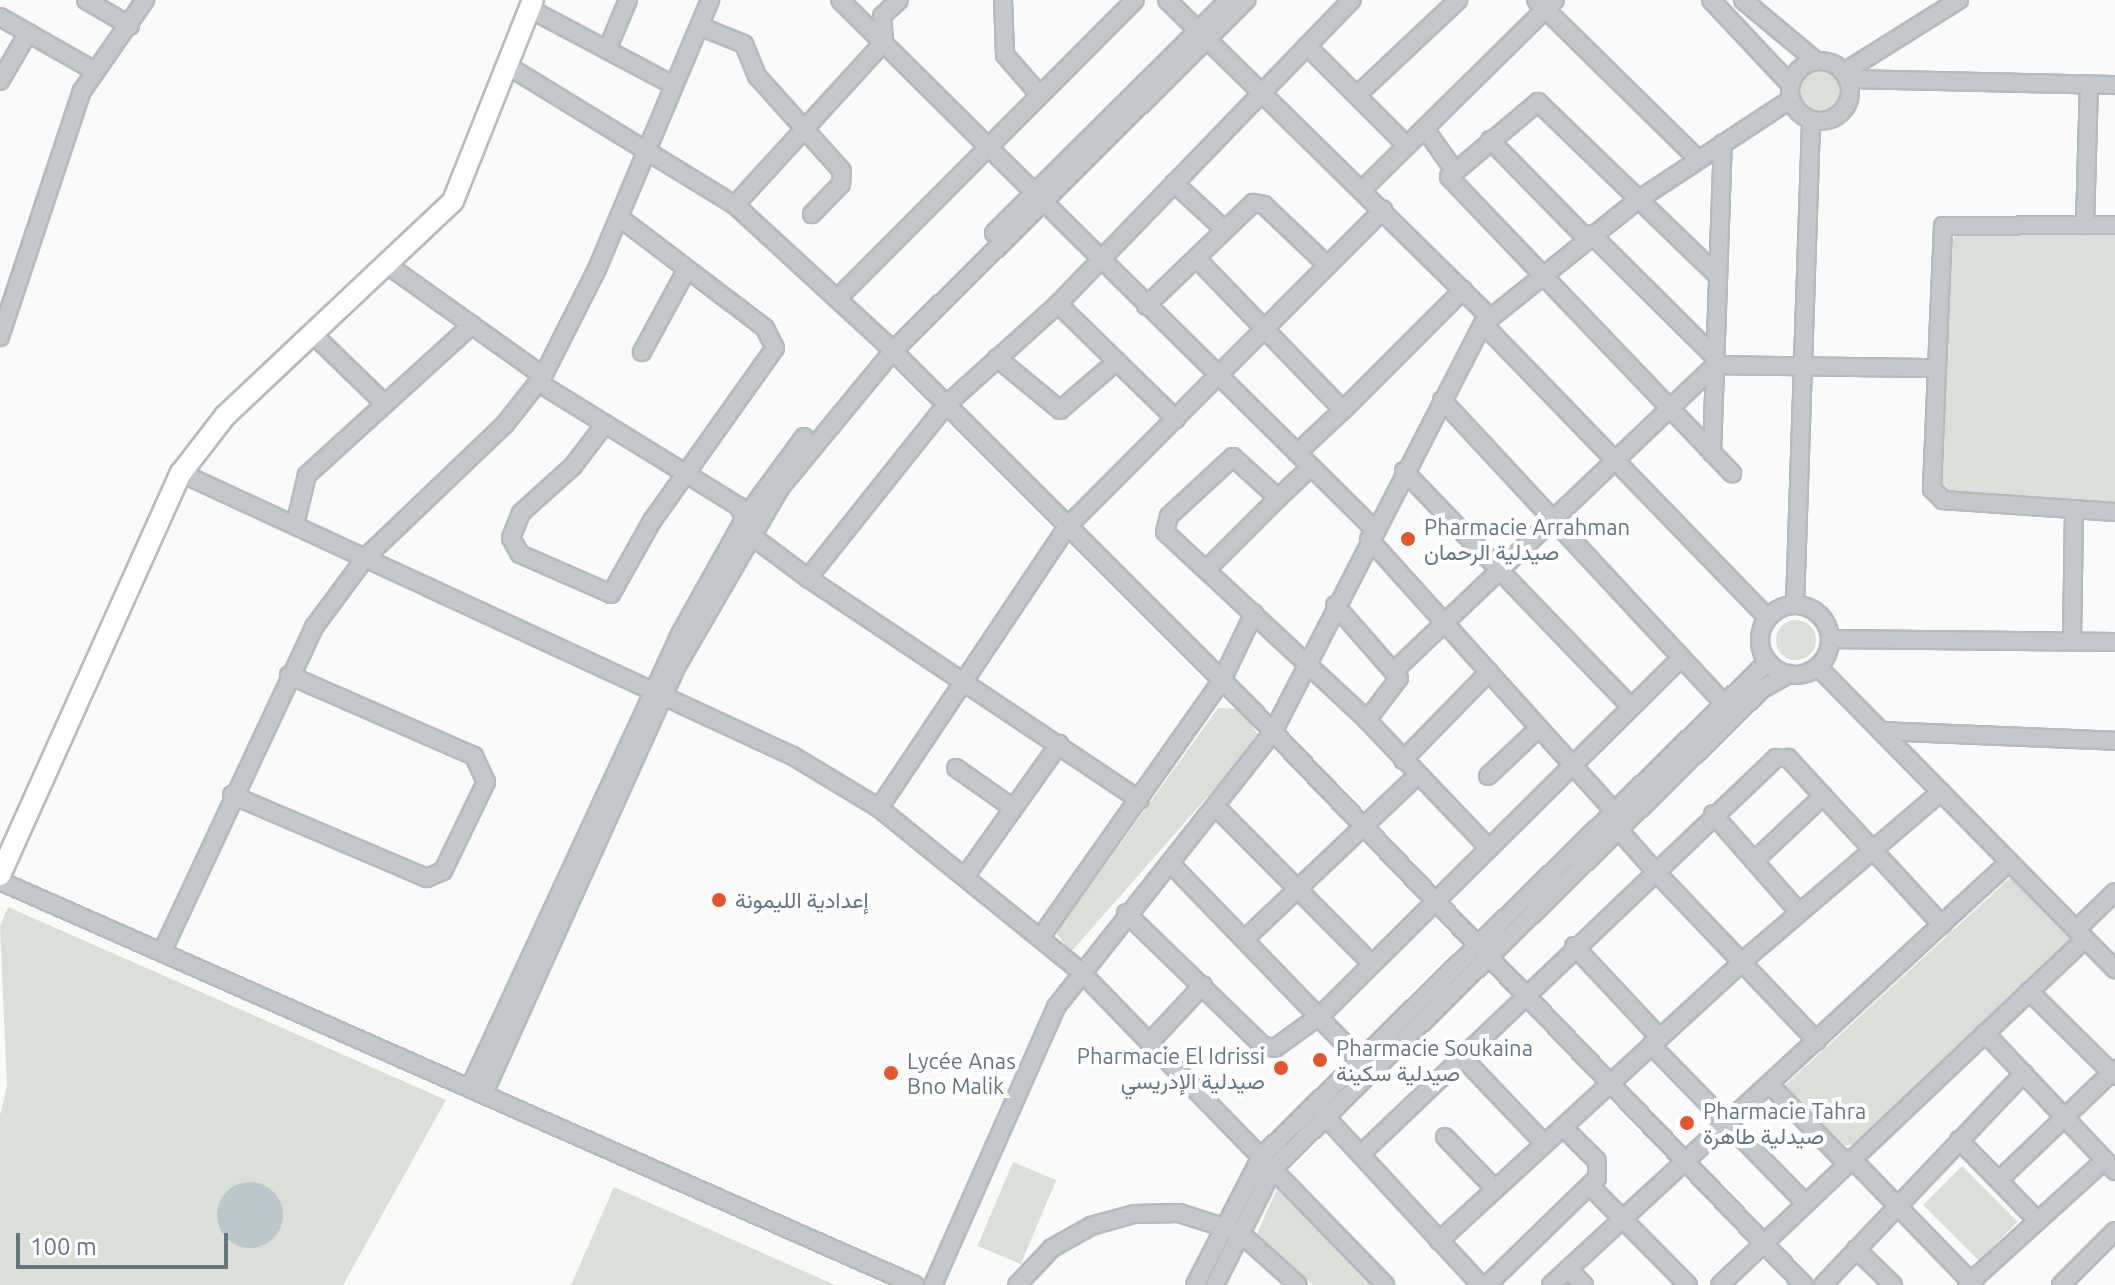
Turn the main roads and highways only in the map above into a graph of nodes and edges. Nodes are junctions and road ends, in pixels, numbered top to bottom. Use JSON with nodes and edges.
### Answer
{"nodes":[{"id":1,"x":532,"y":5,"type":"edge"},
{"id":2,"x":0,"y":875,"type":"edge"}],
"edges":[{"from":1,"to":2,"type":"main road"}]}
